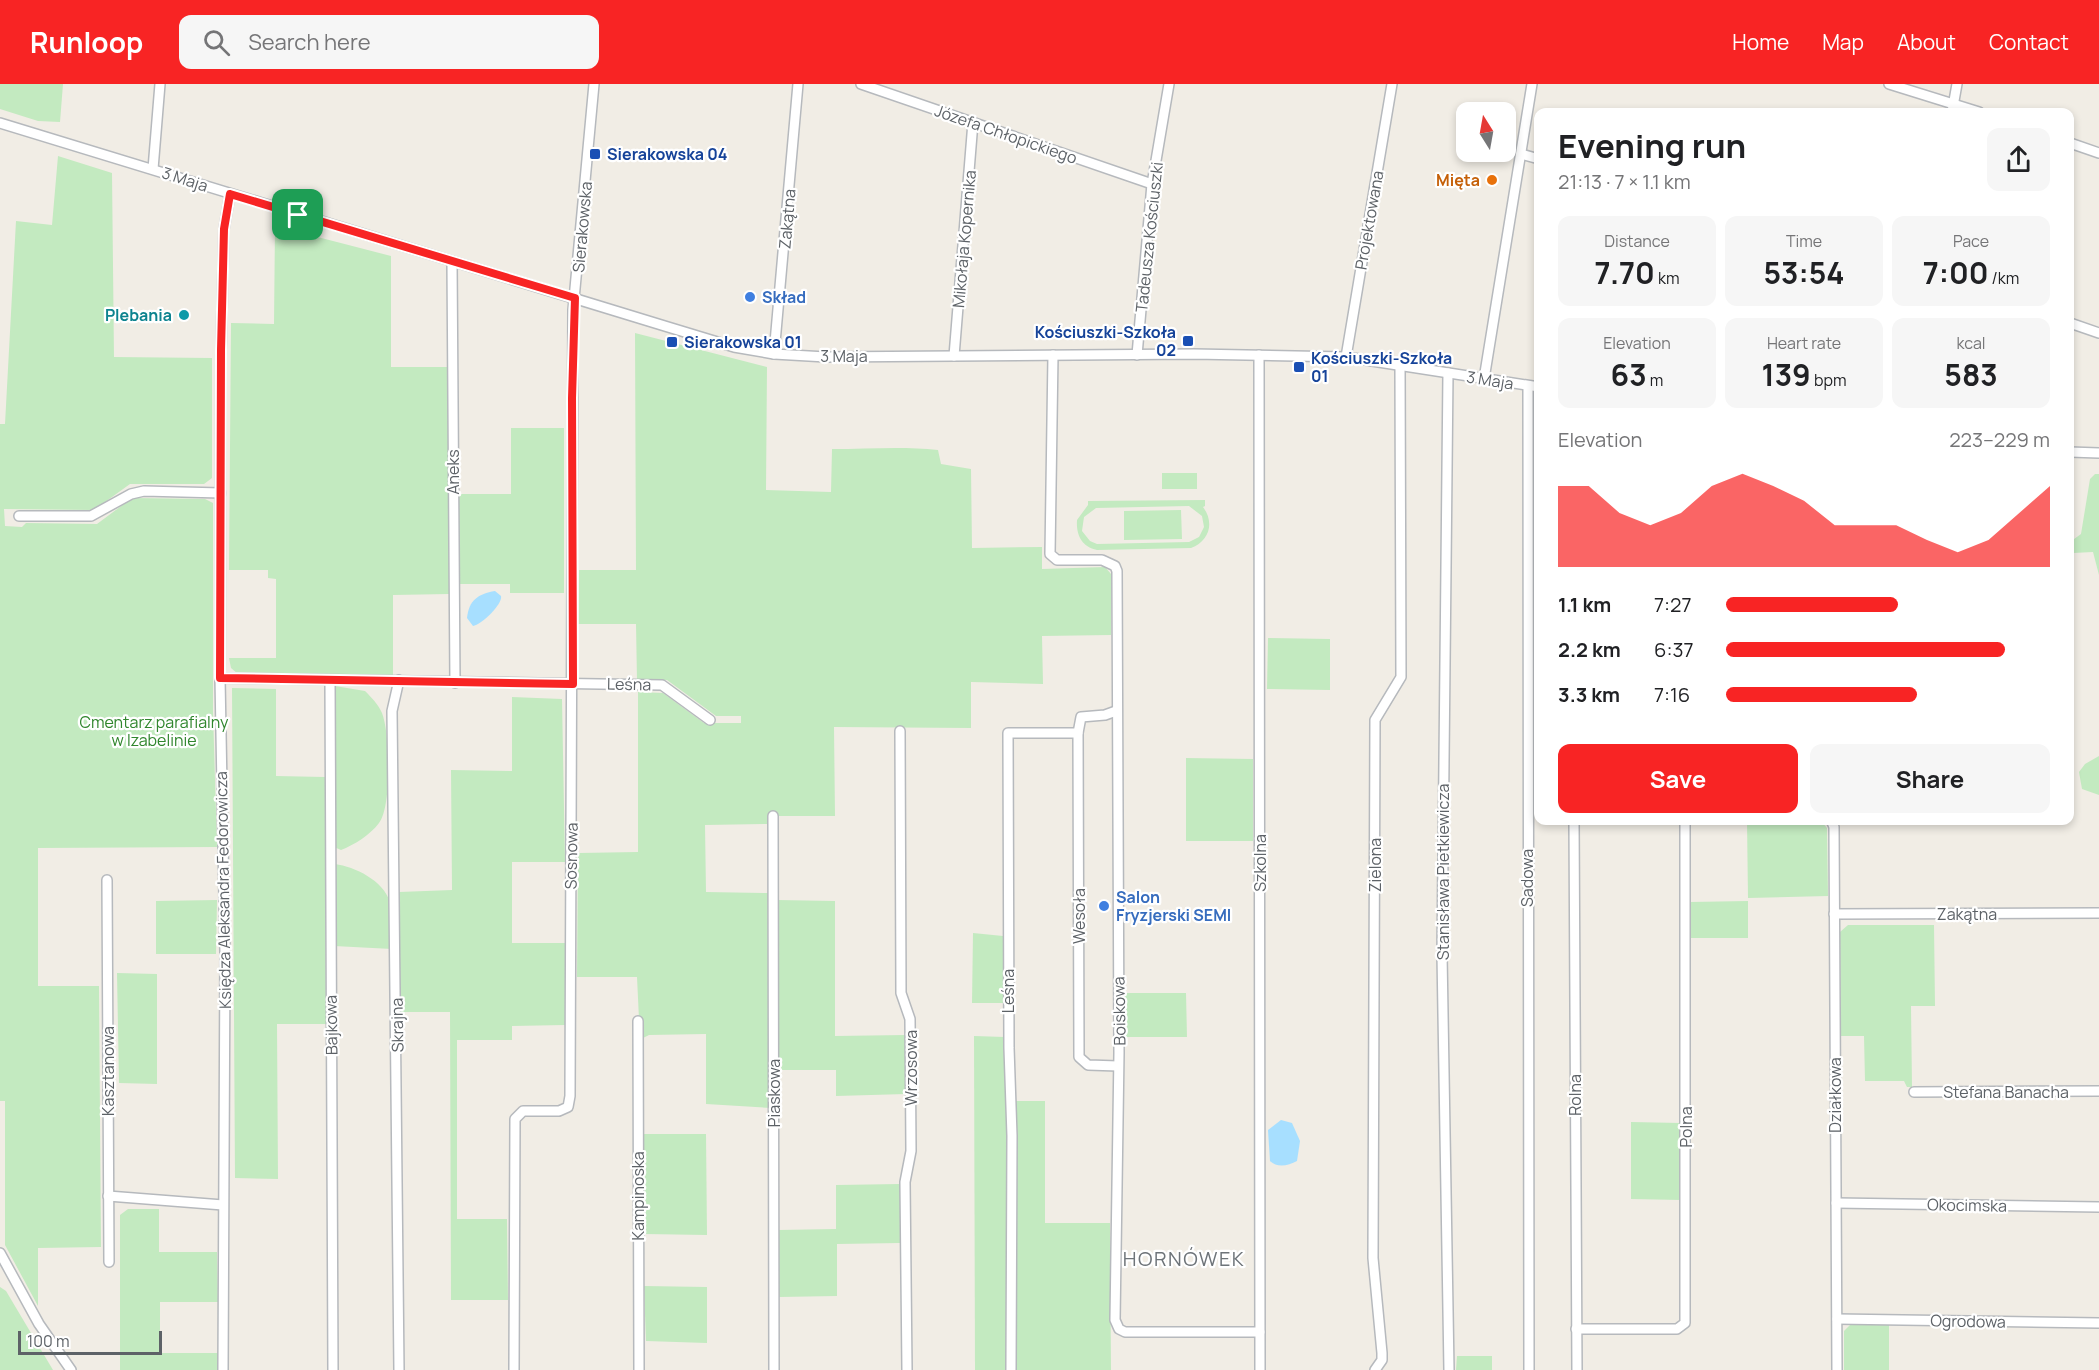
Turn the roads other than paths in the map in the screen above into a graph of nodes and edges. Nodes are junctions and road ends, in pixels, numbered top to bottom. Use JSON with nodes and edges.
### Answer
{"nodes":[{"id":1,"x":160,"y":84,"type":"edge"},
{"id":2,"x":594,"y":84,"type":"edge"},
{"id":3,"x":798,"y":84,"type":"edge"},
{"id":4,"x":861,"y":84,"type":"edge"},
{"id":5,"x":1169,"y":84,"type":"edge"},
{"id":6,"x":1392,"y":84,"type":"edge"},
{"id":7,"x":1532,"y":84,"type":"edge"},
{"id":8,"x":1889,"y":84,"type":"edge"},
{"id":9,"x":1957,"y":84,"type":"edge"},
{"id":10,"x":1953,"y":108,"type":"edge"},
{"id":11,"x":973,"y":122,"type":"junction"},
{"id":12,"x":0,"y":123,"type":"edge"},
{"id":13,"x":2074,"y":144,"type":"edge"},
{"id":14,"x":2099,"y":153,"type":"edge"},
{"id":15,"x":1521,"y":154,"type":"junction"},
{"id":16,"x":1534,"y":158,"type":"edge"},
{"id":17,"x":153,"y":169,"type":"junction"},
{"id":18,"x":1152,"y":184,"type":"junction"},
{"id":19,"x":230,"y":194,"type":"junction"},
{"id":20,"x":452,"y":261,"type":"junction"},
{"id":21,"x":575,"y":298,"type":"junction"},
{"id":22,"x":2074,"y":324,"type":"edge"},
{"id":23,"x":2099,"y":333,"type":"edge"},
{"id":24,"x":774,"y":354,"type":"junction"},
{"id":25,"x":1053,"y":355,"type":"junction"},
{"id":26,"x":1137,"y":355,"type":"junction"},
{"id":27,"x":1259,"y":355,"type":"junction"},
{"id":28,"x":954,"y":356,"type":"junction"},
{"id":29,"x":1346,"y":357,"type":"junction"},
{"id":30,"x":1400,"y":365,"type":"junction"},
{"id":31,"x":1448,"y":373,"type":"junction"},
{"id":32,"x":1484,"y":379,"type":"junction"},
{"id":33,"x":1528,"y":386,"type":"junction"},
{"id":34,"x":1534,"y":387,"type":"edge"},
{"id":35,"x":2074,"y":452,"type":"edge"},
{"id":36,"x":2099,"y":453,"type":"edge"},
{"id":37,"x":221,"y":492,"type":"junction"},
{"id":38,"x":19,"y":516,"type":"dead end"},
{"id":39,"x":220,"y":678,"type":"junction"},
{"id":40,"x":330,"y":680,"type":"junction"},
{"id":41,"x":399,"y":680,"type":"junction"},
{"id":42,"x":455,"y":683,"type":"junction"},
{"id":43,"x":573,"y":684,"type":"junction"},
{"id":44,"x":1116,"y":711,"type":"junction"},
{"id":45,"x":710,"y":720,"type":"dead end"},
{"id":46,"x":900,"y":731,"type":"dead end"},
{"id":47,"x":1078,"y":733,"type":"junction"},
{"id":48,"x":773,"y":816,"type":"dead end"},
{"id":49,"x":1574,"y":825,"type":"edge"},
{"id":50,"x":1685,"y":825,"type":"edge"},
{"id":51,"x":1833,"y":825,"type":"edge"},
{"id":52,"x":107,"y":880,"type":"dead end"},
{"id":53,"x":1834,"y":914,"type":"junction"},
{"id":54,"x":2099,"y":914,"type":"edge"},
{"id":55,"x":638,"y":1021,"type":"dead end"},
{"id":56,"x":1118,"y":1066,"type":"junction"},
{"id":57,"x":2099,"y":1091,"type":"edge"},
{"id":58,"x":1914,"y":1092,"type":"dead end"},
{"id":59,"x":108,"y":1196,"type":"junction"},
{"id":60,"x":1836,"y":1203,"type":"junction"},
{"id":61,"x":223,"y":1205,"type":"junction"},
{"id":62,"x":2099,"y":1207,"type":"edge"},
{"id":63,"x":0,"y":1253,"type":"edge"},
{"id":64,"x":109,"y":1262,"type":"dead end"},
{"id":65,"x":1837,"y":1319,"type":"junction"},
{"id":66,"x":2099,"y":1323,"type":"edge"},
{"id":67,"x":1576,"y":1329,"type":"junction"},
{"id":68,"x":1260,"y":1332,"type":"junction"},
{"id":69,"x":71,"y":1370,"type":"edge"},
{"id":70,"x":223,"y":1370,"type":"edge"},
{"id":71,"x":333,"y":1370,"type":"edge"},
{"id":72,"x":399,"y":1370,"type":"edge"},
{"id":73,"x":514,"y":1370,"type":"edge"},
{"id":74,"x":639,"y":1370,"type":"edge"},
{"id":75,"x":774,"y":1370,"type":"edge"},
{"id":76,"x":907,"y":1370,"type":"edge"},
{"id":77,"x":1011,"y":1370,"type":"edge"},
{"id":78,"x":1260,"y":1370,"type":"edge"},
{"id":79,"x":1375,"y":1370,"type":"edge"},
{"id":80,"x":1449,"y":1370,"type":"edge"},
{"id":81,"x":1529,"y":1370,"type":"edge"},
{"id":82,"x":1576,"y":1370,"type":"edge"},
{"id":83,"x":1837,"y":1370,"type":"edge"}],
"edges":[{"from":1,"to":17,"type":"street"},
{"from":2,"to":21,"type":"street","name":"Sierakowska"},
{"from":3,"to":24,"type":"street","name":"Zakątna"},
{"from":4,"to":11,"type":"street","name":"Józefa Chłopickiego"},
{"from":5,"to":18,"type":"street","name":"Tadeusza Kościuszki"},
{"from":6,"to":29,"type":"street","name":"Projektowana"},
{"from":7,"to":15,"type":"street"},
{"from":8,"to":10,"type":"street"},
{"from":9,"to":10,"type":"street"},
{"from":11,"to":18,"type":"street","name":"Józefa Chłopickiego"},
{"from":11,"to":28,"type":"street","name":"Mikołaja Kopernika"},
{"from":12,"to":17,"type":"street","name":"3 Maja"},
{"from":13,"to":14,"type":"street"},
{"from":15,"to":16,"type":"street"},
{"from":15,"to":32,"type":"street"},
{"from":17,"to":19,"type":"street","name":"3 Maja"},
{"from":18,"to":26,"type":"street","name":"Tadeusza Kościuszki"},
{"from":19,"to":20,"type":"street","name":"3 Maja"},
{"from":19,"to":37,"type":"street","name":"Księdza Aleksandra Fedorowicza"},
{"from":20,"to":21,"type":"street","name":"3 Maja"},
{"from":20,"to":42,"type":"street","name":"Aneks"},
{"from":21,"to":24,"type":"street","name":"3 Maja"},
{"from":21,"to":43,"type":"street","name":"Sosnowa"},
{"from":22,"to":23,"type":"street"},
{"from":24,"to":28,"type":"street","name":"3 Maja"},
{"from":25,"to":26,"type":"street","name":"3 Maja"},
{"from":25,"to":28,"type":"street","name":"3 Maja"},
{"from":25,"to":44,"type":"street","name":"Boiskowa"},
{"from":26,"to":27,"type":"street","name":"3 Maja"},
{"from":27,"to":29,"type":"street","name":"3 Maja"},
{"from":27,"to":68,"type":"street","name":"Szkolna"},
{"from":29,"to":30,"type":"street","name":"3 Maja"},
{"from":30,"to":31,"type":"street","name":"3 Maja"},
{"from":30,"to":79,"type":"street","name":"Zielona"},
{"from":31,"to":32,"type":"street","name":"3 Maja"},
{"from":31,"to":80,"type":"street","name":"Stanisława Pietkiewicza"},
{"from":32,"to":33,"type":"street","name":"3 Maja"},
{"from":33,"to":34,"type":"street","name":"3 Maja"},
{"from":33,"to":81,"type":"street","name":"Sadowa"},
{"from":35,"to":36,"type":"street"},
{"from":37,"to":38,"type":"street"},
{"from":37,"to":39,"type":"street","name":"Księdza Aleksandra Fedorowicza"},
{"from":39,"to":40,"type":"street","name":"Leśna"},
{"from":39,"to":61,"type":"street","name":"Księdza Aleksandra Fedorowicza"},
{"from":40,"to":41,"type":"street","name":"Leśna"},
{"from":40,"to":71,"type":"street","name":"Bajkowa"},
{"from":41,"to":42,"type":"street","name":"Leśna"},
{"from":41,"to":72,"type":"street","name":"Skrajna"},
{"from":42,"to":43,"type":"street","name":"Leśna"},
{"from":43,"to":45,"type":"street","name":"Leśna"},
{"from":43,"to":73,"type":"street","name":"Sosnowa"},
{"from":44,"to":47,"type":"street"},
{"from":44,"to":56,"type":"street","name":"Boiskowa"},
{"from":46,"to":76,"type":"street","name":"Wrzosowa"},
{"from":47,"to":56,"type":"street","name":"Wesoła"},
{"from":47,"to":77,"type":"street","name":"Leśna"},
{"from":48,"to":75,"type":"street","name":"Piaskowa"},
{"from":49,"to":67,"type":"street","name":"Rolna"},
{"from":50,"to":67,"type":"street","name":"Polna"},
{"from":51,"to":53,"type":"street","name":"Działkowa"},
{"from":52,"to":59,"type":"street","name":"Kasztanowa"},
{"from":53,"to":54,"type":"street","name":"Zakątna"},
{"from":53,"to":60,"type":"street","name":"Działkowa"},
{"from":55,"to":74,"type":"street","name":"Kampinoska"},
{"from":56,"to":68,"type":"street","name":"Boiskowa"},
{"from":57,"to":58,"type":"street","name":"Stefana Banacha"},
{"from":59,"to":61,"type":"street"},
{"from":59,"to":64,"type":"street","name":"Kasztanowa"},
{"from":60,"to":62,"type":"street","name":"Okocimska"},
{"from":60,"to":65,"type":"street","name":"Działkowa"},
{"from":61,"to":70,"type":"street","name":"Księdza Aleksandra Fedorowicza"},
{"from":63,"to":69,"type":"street"},
{"from":65,"to":66,"type":"street","name":"Ogrodowa"},
{"from":65,"to":83,"type":"street","name":"Działkowa"},
{"from":67,"to":82,"type":"street","name":"Rolna"},
{"from":68,"to":78,"type":"street","name":"Szkolna"}]}
